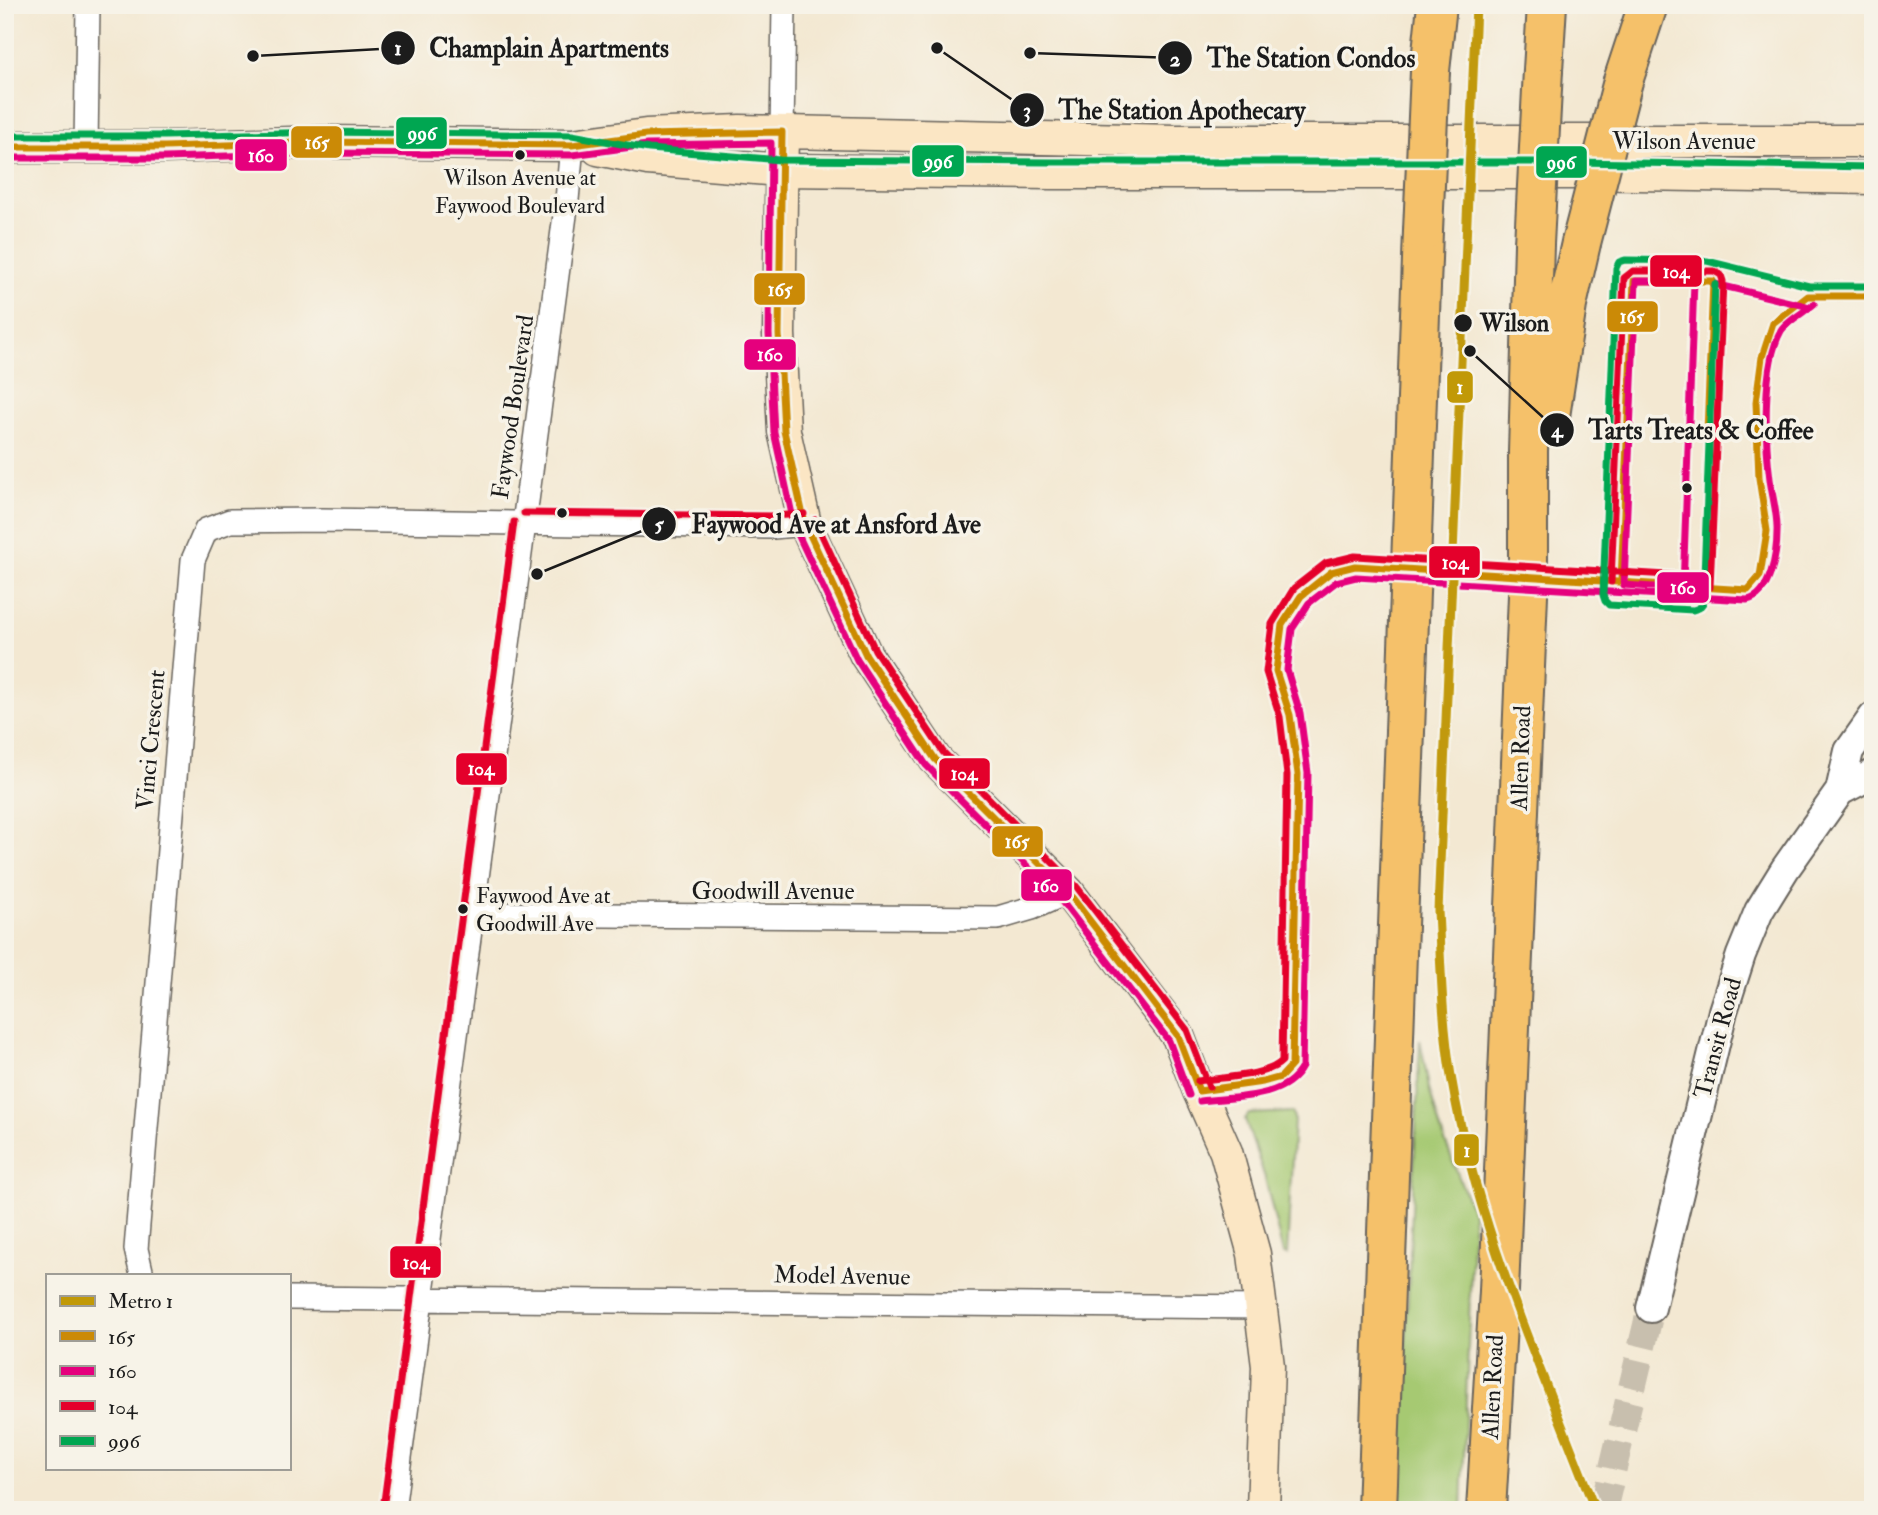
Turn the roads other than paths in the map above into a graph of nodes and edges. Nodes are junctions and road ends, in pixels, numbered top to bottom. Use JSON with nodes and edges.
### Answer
{"nodes":[{"id":1,"x":88,"y":5,"type":"edge"},
{"id":2,"x":784,"y":5,"type":"edge"},
{"id":3,"x":1428,"y":5,"type":"edge"},
{"id":4,"x":1437,"y":5,"type":"edge"},
{"id":5,"x":1547,"y":5,"type":"edge"},
{"id":6,"x":1647,"y":5,"type":"edge"},
{"id":7,"x":1430,"y":71,"type":"junction"},
{"id":8,"x":782,"y":132,"type":"junction"},
{"id":9,"x":1873,"y":141,"type":"edge"},
{"id":10,"x":572,"y":145,"type":"junction"},
{"id":11,"x":5,"y":147,"type":"edge"},
{"id":12,"x":86,"y":148,"type":"junction"},
{"id":13,"x":780,"y":170,"type":"junction"},
{"id":14,"x":1873,"y":178,"type":"edge"},
{"id":15,"x":524,"y":523,"type":"junction"},
{"id":16,"x":805,"y":524,"type":"junction"},
{"id":17,"x":1528,"y":595,"type":"junction"},
{"id":18,"x":1873,"y":717,"type":"edge"},
{"id":19,"x":1873,"y":774,"type":"edge"},
{"id":20,"x":1840,"y":791,"type":"junction"},
{"id":21,"x":1068,"y":892,"type":"junction"},
{"id":22,"x":472,"y":914,"type":"junction"},
{"id":23,"x":1388,"y":1193,"type":"junction"},
{"id":24,"x":142,"y":1274,"type":"edge"},
{"id":25,"x":290,"y":1298,"type":"edge"},
{"id":26,"x":422,"y":1299,"type":"junction"},
{"id":27,"x":1262,"y":1307,"type":"junction"},
{"id":28,"x":1651,"y":1308,"type":"tunnel mouth"},
{"id":29,"x":393,"y":1510,"type":"edge"},
{"id":30,"x":1263,"y":1510,"type":"edge"},
{"id":31,"x":1352,"y":1510,"type":"edge"},
{"id":32,"x":1377,"y":1510,"type":"edge"},
{"id":33,"x":1486,"y":1510,"type":"edge"}],
"edges":[{"from":1,"to":12,"type":"street"},
{"from":2,"to":8,"type":"street"},
{"from":3,"to":7,"type":"highway"},
{"from":4,"to":7,"type":"highway"},
{"from":5,"to":17,"type":"highway","name":"Allen Road","bridge":true},
{"from":6,"to":17,"type":"highway","bridge":true},
{"from":7,"to":23,"type":"highway","bridge":true},
{"from":8,"to":9,"type":"main road","name":"Wilson Avenue"},
{"from":8,"to":10,"type":"main road","name":"Wilson Avenue"},
{"from":8,"to":13,"type":"main road"},
{"from":10,"to":12,"type":"main road","name":"Wilson Avenue"},
{"from":10,"to":13,"type":"main road","name":"Wilson Avenue"},
{"from":10,"to":15,"type":"street","name":"Faywood Boulevard"},
{"from":11,"to":12,"type":"main road","name":"Wilson Avenue"},
{"from":13,"to":14,"type":"main road","name":"Wilson Avenue"},
{"from":13,"to":16,"type":"main road"},
{"from":15,"to":16,"type":"street","name":"Vinci Crescent"},
{"from":15,"to":22,"type":"street","name":"Faywood Boulevard"},
{"from":15,"to":24,"type":"street","name":"Vinci Crescent"},
{"from":16,"to":21,"type":"main road"},
{"from":17,"to":33,"type":"highway","name":"Allen Road"},
{"from":18,"to":20,"type":"street","name":"Transit Road"},
{"from":19,"to":20,"type":"street","name":"Transit Road"},
{"from":20,"to":28,"type":"street","name":"Transit Road"},
{"from":21,"to":22,"type":"street","name":"Goodwill Avenue"},
{"from":21,"to":27,"type":"main road"},
{"from":22,"to":26,"type":"street","name":"Faywood Boulevard"},
{"from":23,"to":31,"type":"highway"},
{"from":23,"to":32,"type":"highway"},
{"from":25,"to":26,"type":"street"},
{"from":26,"to":27,"type":"street","name":"Model Avenue"},
{"from":26,"to":29,"type":"street","name":"Faywood Boulevard"},
{"from":27,"to":30,"type":"main road"}]}
